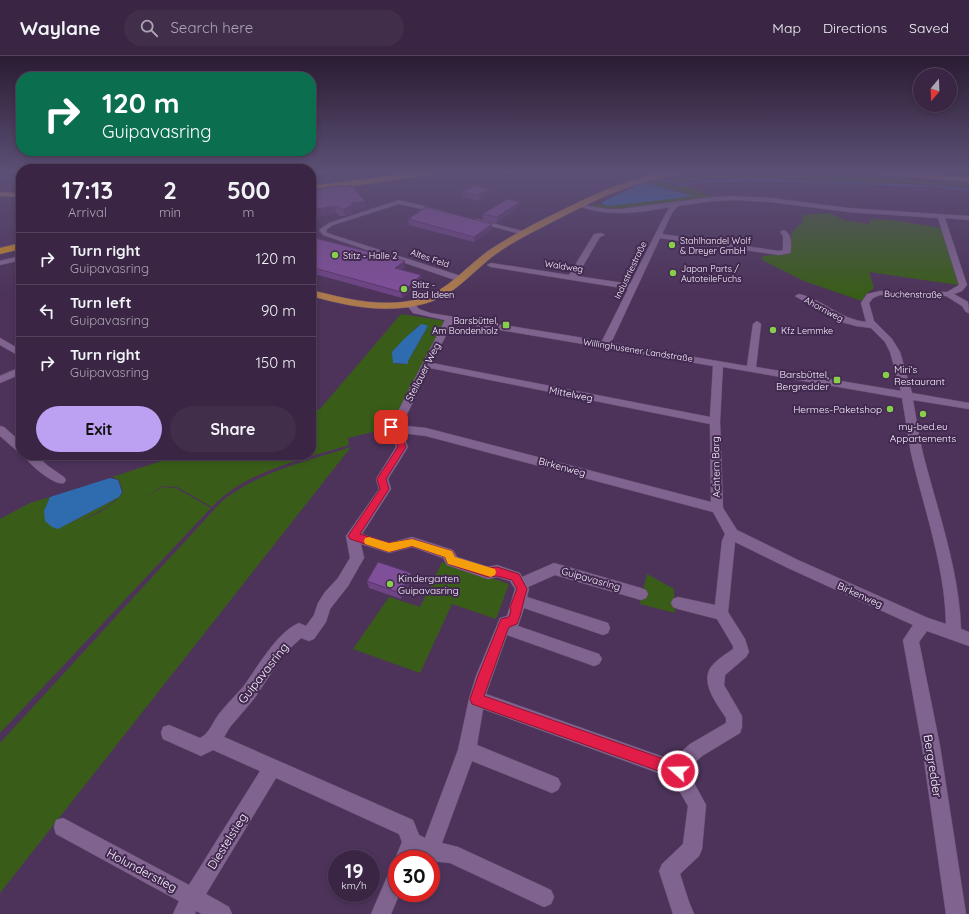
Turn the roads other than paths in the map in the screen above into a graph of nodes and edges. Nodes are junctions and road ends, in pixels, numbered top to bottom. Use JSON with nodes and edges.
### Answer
{"nodes":[{"id":1,"x":365,"y":213,"type":"edge"},
{"id":2,"x":563,"y":213,"type":"edge"},
{"id":3,"x":669,"y":213,"type":"edge"},
{"id":4,"x":894,"y":213,"type":"edge"},
{"id":5,"x":941,"y":216,"type":"junction"},
{"id":6,"x":969,"y":218,"type":"edge"},
{"id":7,"x":470,"y":219,"type":"edge"},
{"id":8,"x":524,"y":232,"type":"junction"},
{"id":9,"x":784,"y":232,"type":"dead end"},
{"id":10,"x":601,"y":235,"type":"dead end"},
{"id":11,"x":658,"y":236,"type":"junction"},
{"id":12,"x":16,"y":243,"type":"edge"},
{"id":13,"x":0,"y":247,"type":"edge"},
{"id":14,"x":16,"y":247,"type":"edge"},
{"id":15,"x":0,"y":251,"type":"edge"},
{"id":16,"x":16,"y":259,"type":"edge"},
{"id":17,"x":0,"y":263,"type":"edge"},
{"id":18,"x":491,"y":265,"type":"dead end"},
{"id":19,"x":572,"y":277,"type":"junction"},
{"id":20,"x":461,"y":279,"type":"junction"},
{"id":21,"x":633,"y":287,"type":"junction"},
{"id":22,"x":948,"y":294,"type":"junction"},
{"id":23,"x":316,"y":295,"type":"edge"},
{"id":24,"x":799,"y":296,"type":"dead end"},
{"id":25,"x":410,"y":304,"type":"junction"},
{"id":26,"x":969,"y":310,"type":"edge"},
{"id":27,"x":450,"y":319,"type":"junction"},
{"id":28,"x":757,"y":324,"type":"dead end"},
{"id":29,"x":872,"y":325,"type":"junction"},
{"id":30,"x":0,"y":341,"type":"edge"},
{"id":31,"x":605,"y":345,"type":"junction"},
{"id":32,"x":16,"y":351,"type":"edge"},
{"id":33,"x":718,"y":363,"type":"junction"},
{"id":34,"x":427,"y":365,"type":"junction"},
{"id":35,"x":751,"y":369,"type":"junction"},
{"id":36,"x":16,"y":372,"type":"edge"},
{"id":37,"x":0,"y":380,"type":"edge"},
{"id":38,"x":907,"y":395,"type":"junction"},
{"id":39,"x":969,"y":406,"type":"edge"},
{"id":40,"x":715,"y":422,"type":"junction"},
{"id":41,"x":0,"y":430,"type":"edge"},
{"id":42,"x":400,"y":430,"type":"junction"},
{"id":43,"x":16,"y":444,"type":"edge"},
{"id":44,"x":34,"y":460,"type":"edge"},
{"id":45,"x":60,"y":480,"type":"dead end"},
{"id":46,"x":717,"y":508,"type":"junction"},
{"id":47,"x":732,"y":534,"type":"junction"},
{"id":48,"x":353,"y":536,"type":"junction"},
{"id":49,"x":520,"y":584,"type":"junction"},
{"id":50,"x":641,"y":594,"type":"dead end"},
{"id":51,"x":518,"y":600,"type":"junction"},
{"id":52,"x":678,"y":603,"type":"dead end"},
{"id":53,"x":721,"y":613,"type":"junction"},
{"id":54,"x":924,"y":623,"type":"junction"},
{"id":55,"x":503,"y":627,"type":"junction"},
{"id":56,"x":603,"y":628,"type":"dead end"},
{"id":57,"x":954,"y":633,"type":"junction"},
{"id":58,"x":969,"y":639,"type":"edge"},
{"id":59,"x":594,"y":659,"type":"dead end"},
{"id":60,"x":476,"y":699,"type":"junction"},
{"id":61,"x":169,"y":733,"type":"dead end"},
{"id":62,"x":212,"y":741,"type":"junction"},
{"id":63,"x":468,"y":750,"type":"junction"},
{"id":64,"x":272,"y":768,"type":"junction"},
{"id":65,"x":678,"y":771,"type":"junction"},
{"id":66,"x":552,"y":784,"type":"dead end"},
{"id":67,"x":63,"y":827,"type":"dead end"},
{"id":68,"x":412,"y":842,"type":"junction"},
{"id":69,"x":409,"y":850,"type":"edge"},
{"id":70,"x":428,"y":850,"type":"edge"},
{"id":71,"x":430,"y":850,"type":"edge"},
{"id":72,"x":440,"y":852,"type":"edge"},
{"id":73,"x":192,"y":897,"type":"junction"},
{"id":74,"x":544,"y":897,"type":"dead end"},
{"id":75,"x":388,"y":898,"type":"edge"},
{"id":76,"x":183,"y":914,"type":"edge"},
{"id":77,"x":222,"y":914,"type":"edge"},
{"id":78,"x":381,"y":914,"type":"edge"},
{"id":79,"x":684,"y":914,"type":"edge"},
{"id":80,"x":956,"y":914,"type":"edge"}],
"edges":[{"from":1,"to":20,"type":"street","name":"Altes Feld"},
{"from":2,"to":8,"type":"main road"},
{"from":3,"to":11,"type":"street","name":"Industriestraße"},
{"from":4,"to":5,"type":"street"},
{"from":5,"to":6,"type":"street"},
{"from":5,"to":22,"type":"street"},
{"from":7,"to":8,"type":"street"},
{"from":8,"to":20,"type":"main road"},
{"from":9,"to":11,"type":"street"},
{"from":10,"to":19,"type":"street"},
{"from":11,"to":21,"type":"street","name":"Industriestraße"},
{"from":12,"to":13,"type":"highway"},
{"from":14,"to":15,"type":"highway"},
{"from":16,"to":17,"type":"street"},
{"from":18,"to":19,"type":"street","name":"Waldweg"},
{"from":19,"to":21,"type":"street","name":"Waldweg"},
{"from":20,"to":25,"type":"main road"},
{"from":21,"to":31,"type":"street","name":"Industriestraße"},
{"from":22,"to":26,"type":"street"},
{"from":22,"to":29,"type":"street","name":"Buchenstraße"},
{"from":23,"to":25,"type":"main road"},
{"from":24,"to":29,"type":"street","name":"Ahornweg"},
{"from":25,"to":27,"type":"street","name":"Willinghusener Landstraße"},
{"from":27,"to":31,"type":"street","name":"Willinghusener Landstraße"},
{"from":27,"to":34,"type":"street","name":"Stellauer Weg"},
{"from":28,"to":35,"type":"street"},
{"from":29,"to":38,"type":"street","name":"Buchenstraße"},
{"from":30,"to":32,"type":"street"},
{"from":31,"to":33,"type":"street","name":"Willinghusener Landstraße"},
{"from":33,"to":35,"type":"street","name":"Willinghusener Landstraße"},
{"from":33,"to":40,"type":"street","name":"Achtern Barg"},
{"from":34,"to":40,"type":"street","name":"Mittelweg"},
{"from":34,"to":42,"type":"street","name":"Stellauer Weg"},
{"from":35,"to":38,"type":"street","name":"Willinghusener Landstraße"},
{"from":36,"to":37,"type":"street"},
{"from":38,"to":39,"type":"street","name":"Willinghusener Landstraße"},
{"from":38,"to":57,"type":"street"},
{"from":40,"to":46,"type":"street","name":"Achtern Barg"},
{"from":41,"to":43,"type":"street"},
{"from":42,"to":46,"type":"street","name":"Birkenweg"},
{"from":42,"to":48,"type":"street"},
{"from":44,"to":45,"type":"street"},
{"from":46,"to":47,"type":"street","name":"Achtern Barg"},
{"from":47,"to":53,"type":"street"},
{"from":47,"to":54,"type":"street","name":"Birkenweg"},
{"from":48,"to":49,"type":"street"},
{"from":48,"to":62,"type":"street","name":"Guipavasring"},
{"from":49,"to":50,"type":"street","name":"Guipavasring"},
{"from":49,"to":51,"type":"street"},
{"from":51,"to":55,"type":"street"},
{"from":51,"to":56,"type":"street"},
{"from":52,"to":53,"type":"street"},
{"from":53,"to":65,"type":"street"},
{"from":54,"to":57,"type":"street","name":"Birkenweg"},
{"from":54,"to":80,"type":"street","name":"Bergredder"},
{"from":55,"to":59,"type":"street"},
{"from":55,"to":60,"type":"street"},
{"from":57,"to":58,"type":"street","name":"Birkenweg"},
{"from":60,"to":63,"type":"street"},
{"from":60,"to":65,"type":"street"},
{"from":61,"to":62,"type":"street"},
{"from":62,"to":64,"type":"street"},
{"from":63,"to":66,"type":"street"},
{"from":63,"to":71,"type":"street"},
{"from":64,"to":68,"type":"street"},
{"from":64,"to":73,"type":"street","name":"Diestelstieg"},
{"from":65,"to":79,"type":"street"},
{"from":67,"to":73,"type":"street","name":"Holunderstieg"},
{"from":68,"to":69,"type":"street"},
{"from":68,"to":70,"type":"street"},
{"from":72,"to":74,"type":"street"},
{"from":73,"to":76,"type":"street","name":"Diestelstieg"},
{"from":73,"to":77,"type":"street","name":"Holunderstieg"},
{"from":75,"to":78,"type":"street"}]}
